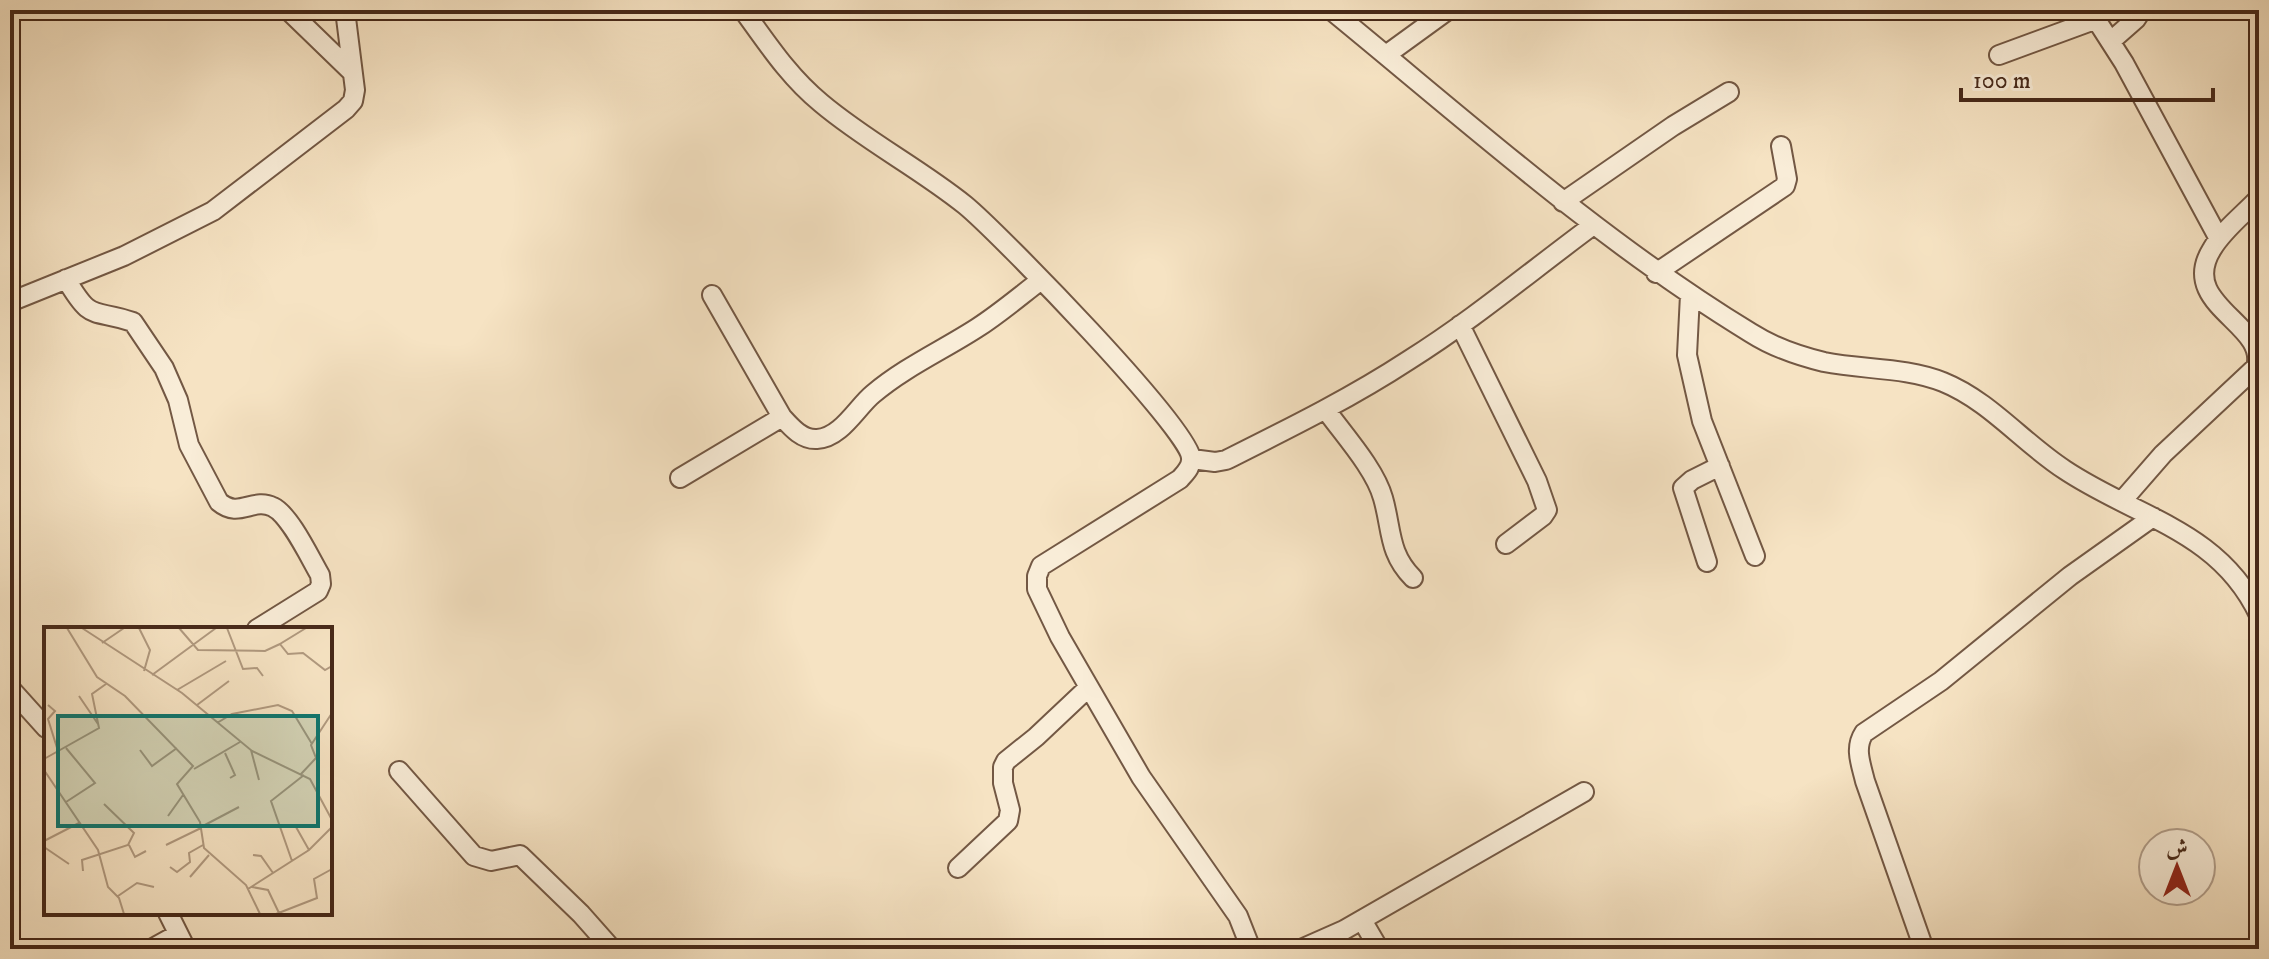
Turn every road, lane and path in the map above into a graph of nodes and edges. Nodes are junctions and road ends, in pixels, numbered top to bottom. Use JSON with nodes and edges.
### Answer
{"nodes":[{"id":1,"x":288,"y":10,"type":"edge"},
{"id":2,"x":345,"y":10,"type":"edge"},
{"id":3,"x":743,"y":10,"type":"edge"},
{"id":4,"x":1331,"y":10,"type":"edge"},
{"id":5,"x":1448,"y":10,"type":"edge"},
{"id":6,"x":2142,"y":10,"type":"edge"},
{"id":7,"x":2093,"y":15,"type":"edge"},
{"id":8,"x":2111,"y":41,"type":"junction"},
{"id":9,"x":1386,"y":55,"type":"junction"},
{"id":10,"x":1999,"y":55,"type":"dead end"},
{"id":11,"x":351,"y":71,"type":"junction"},
{"id":12,"x":1729,"y":92,"type":"dead end"},
{"id":13,"x":1781,"y":146,"type":"dead end"},
{"id":14,"x":2259,"y":198,"type":"edge"},
{"id":15,"x":1563,"y":202,"type":"junction"},
{"id":16,"x":1592,"y":226,"type":"junction"},
{"id":17,"x":2219,"y":239,"type":"junction"},
{"id":18,"x":1656,"y":273,"type":"junction"},
{"id":19,"x":66,"y":279,"type":"junction"},
{"id":20,"x":1041,"y":280,"type":"junction"},
{"id":21,"x":712,"y":295,"type":"dead end"},
{"id":22,"x":1690,"y":295,"type":"junction"},
{"id":23,"x":10,"y":302,"type":"edge"},
{"id":24,"x":1460,"y":325,"type":"junction"},
{"id":25,"x":2258,"y":353,"type":"edge"},
{"id":26,"x":1326,"y":410,"type":"junction"},
{"id":27,"x":782,"y":417,"type":"junction"},
{"id":28,"x":1192,"y":459,"type":"junction"},
{"id":29,"x":1720,"y":466,"type":"junction"},
{"id":30,"x":680,"y":478,"type":"dead end"},
{"id":31,"x":2122,"y":501,"type":"junction"},
{"id":32,"x":2153,"y":517,"type":"junction"},
{"id":33,"x":1506,"y":544,"type":"dead end"},
{"id":34,"x":1755,"y":556,"type":"dead end"},
{"id":35,"x":1707,"y":562,"type":"dead end"},
{"id":36,"x":1413,"y":578,"type":"dead end"},
{"id":37,"x":2259,"y":615,"type":"edge"},
{"id":38,"x":260,"y":627,"type":"edge"},
{"id":39,"x":10,"y":688,"type":"edge"},
{"id":40,"x":1088,"y":688,"type":"junction"},
{"id":41,"x":44,"y":726,"type":"edge"},
{"id":42,"x":399,"y":771,"type":"dead end"},
{"id":43,"x":1584,"y":792,"type":"dead end"},
{"id":44,"x":958,"y":868,"type":"dead end"},
{"id":45,"x":169,"y":915,"type":"edge"},
{"id":46,"x":1362,"y":920,"type":"junction"},
{"id":47,"x":182,"y":941,"type":"edge"},
{"id":48,"x":151,"y":949,"type":"edge"},
{"id":49,"x":612,"y":949,"type":"edge"},
{"id":50,"x":1251,"y":949,"type":"edge"},
{"id":51,"x":1301,"y":949,"type":"edge"},
{"id":52,"x":1379,"y":949,"type":"edge"},
{"id":53,"x":1924,"y":949,"type":"edge"}],
"edges":[{"from":1,"to":11,"type":"street"},
{"from":2,"to":11,"type":"street"},
{"from":3,"to":20,"type":"street"},
{"from":4,"to":9,"type":"street"},
{"from":5,"to":9,"type":"street"},
{"from":6,"to":8,"type":"street"},
{"from":7,"to":8,"type":"street"},
{"from":7,"to":10,"type":"street"},
{"from":8,"to":17,"type":"street"},
{"from":9,"to":15,"type":"street"},
{"from":11,"to":19,"type":"street"},
{"from":12,"to":15,"type":"street"},
{"from":13,"to":18,"type":"street"},
{"from":14,"to":17,"type":"street"},
{"from":15,"to":16,"type":"street"},
{"from":16,"to":18,"type":"street"},
{"from":16,"to":24,"type":"street"},
{"from":17,"to":25,"type":"street"},
{"from":18,"to":22,"type":"street"},
{"from":19,"to":23,"type":"street"},
{"from":19,"to":38,"type":"street"},
{"from":20,"to":27,"type":"street"},
{"from":20,"to":28,"type":"street"},
{"from":21,"to":27,"type":"street"},
{"from":22,"to":29,"type":"street"},
{"from":22,"to":31,"type":"street"},
{"from":24,"to":26,"type":"street"},
{"from":24,"to":33,"type":"street"},
{"from":25,"to":31,"type":"street"},
{"from":26,"to":28,"type":"street"},
{"from":26,"to":36,"type":"street"},
{"from":27,"to":30,"type":"street"},
{"from":28,"to":40,"type":"street"},
{"from":29,"to":34,"type":"street"},
{"from":29,"to":35,"type":"street"},
{"from":31,"to":32,"type":"street"},
{"from":32,"to":37,"type":"street"},
{"from":32,"to":53,"type":"street"},
{"from":39,"to":41,"type":"street"},
{"from":40,"to":44,"type":"street"},
{"from":40,"to":50,"type":"street"},
{"from":42,"to":49,"type":"street"},
{"from":43,"to":46,"type":"street"},
{"from":45,"to":47,"type":"street"},
{"from":46,"to":51,"type":"street"},
{"from":46,"to":52,"type":"street"},
{"from":47,"to":48,"type":"street"}]}
